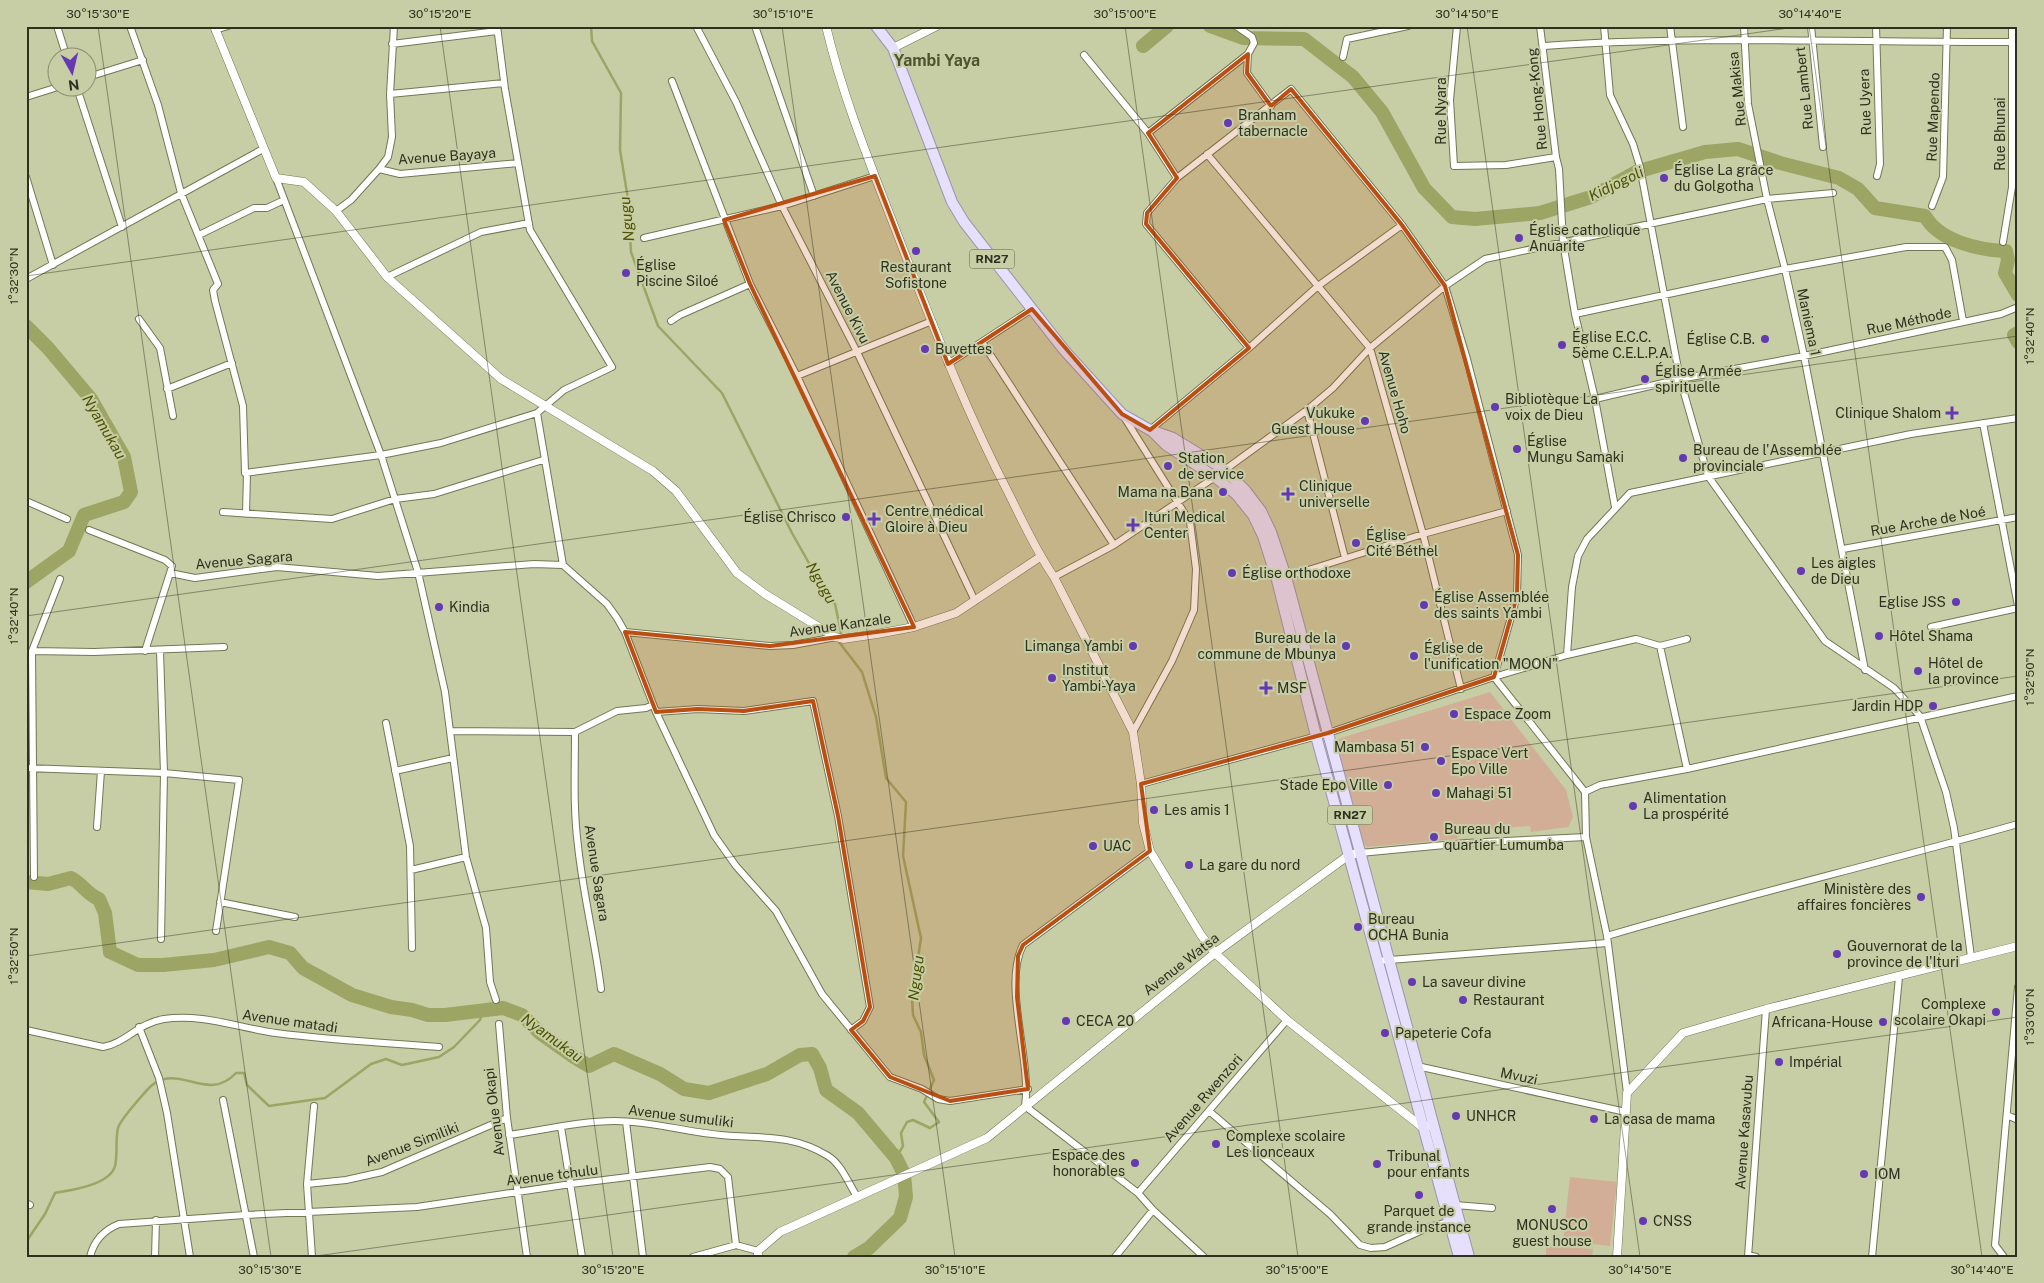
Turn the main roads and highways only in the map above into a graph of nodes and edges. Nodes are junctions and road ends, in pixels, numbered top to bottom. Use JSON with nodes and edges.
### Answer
{"nodes":[{"id":1,"x":876,"y":26,"type":"edge"},
{"id":2,"x":1150,"y":430,"type":"junction"},
{"id":3,"x":1412,"y":1066,"type":"junction"},
{"id":4,"x":1428,"y":1126,"type":"junction"},
{"id":5,"x":1459,"y":1257,"type":"edge"},
{"id":6,"x":1469,"y":1257,"type":"edge"}],
"edges":[{"from":1,"to":2,"type":"main road","number":"RN27"},
{"from":2,"to":3,"type":"main road","number":"RN27"},
{"from":2,"to":3,"type":"main road","number":"RN27"},
{"from":3,"to":4,"type":"main road","number":"RN27"},
{"from":4,"to":5,"type":"main road","number":"RN27"},
{"from":4,"to":6,"type":"main road","number":"RN27"}]}
